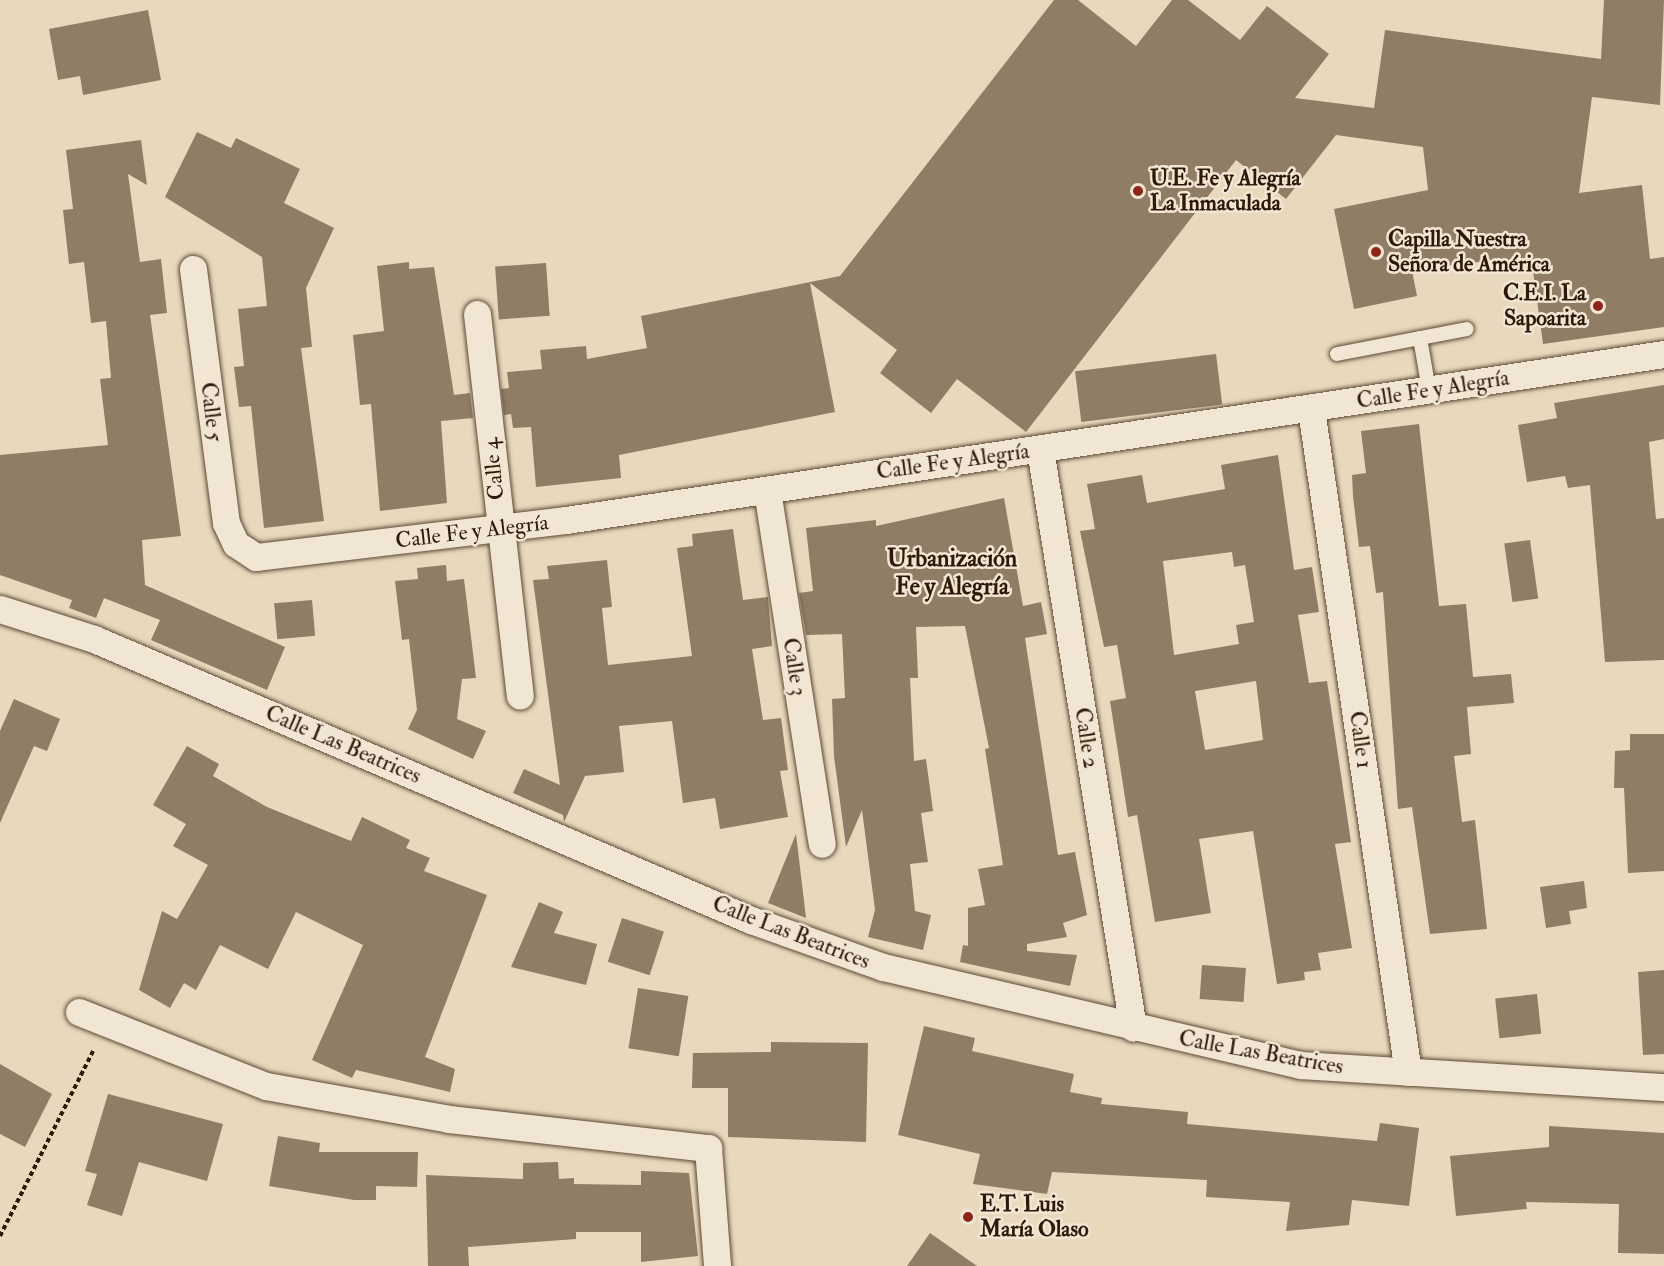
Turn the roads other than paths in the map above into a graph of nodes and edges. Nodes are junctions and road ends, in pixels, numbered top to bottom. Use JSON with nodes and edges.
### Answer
{"nodes":[{"id":1,"x":193,"y":269,"type":"dead end"},
{"id":2,"x":477,"y":314,"type":"dead end"},
{"id":3,"x":1467,"y":328,"type":"dead end"},
{"id":4,"x":1420,"y":338,"type":"junction"},
{"id":5,"x":1336,"y":354,"type":"dead end"},
{"id":6,"x":1664,"y":354,"type":"edge"},
{"id":7,"x":1429,"y":390,"type":"junction"},
{"id":8,"x":1311,"y":408,"type":"junction"},
{"id":9,"x":1040,"y":449,"type":"junction"},
{"id":10,"x":767,"y":490,"type":"junction"},
{"id":11,"x":501,"y":528,"type":"junction"},
{"id":12,"x":242,"y":549,"type":"joint"},
{"id":13,"x":0,"y":609,"type":"edge"},
{"id":14,"x":520,"y":696,"type":"dead end"},
{"id":15,"x":822,"y":844,"type":"dead end"},
{"id":16,"x":79,"y":1012,"type":"dead end"},
{"id":17,"x":1133,"y":1028,"type":"junction"},
{"id":18,"x":1408,"y":1072,"type":"junction"},
{"id":19,"x":1664,"y":1087,"type":"edge"},
{"id":20,"x":717,"y":1266,"type":"edge"}],
"edges":[{"from":1,"to":12,"type":"street","name":"Calle 5"},
{"from":2,"to":11,"type":"street","name":"Calle 4"},
{"from":3,"to":4,"type":"lane"},
{"from":4,"to":5,"type":"lane"},
{"from":4,"to":7,"type":"lane"},
{"from":6,"to":7,"type":"street","name":"Calle Fe y Alegría"},
{"from":7,"to":8,"type":"street","name":"Calle Fe y Alegría"},
{"from":8,"to":9,"type":"street","name":"Calle Fe y Alegría"},
{"from":8,"to":18,"type":"street","name":"Calle 1"},
{"from":9,"to":10,"type":"street","name":"Calle Fe y Alegría"},
{"from":9,"to":17,"type":"street","name":"Calle 2"},
{"from":10,"to":11,"type":"street","name":"Calle Fe y Alegría"},
{"from":10,"to":15,"type":"street","name":"Calle 3"},
{"from":11,"to":12,"type":"street","name":"Calle Fe y Alegría"},
{"from":11,"to":14,"type":"street","name":"Calle 4"},
{"from":13,"to":17,"type":"street","name":"Calle Las Beatrices"},
{"from":16,"to":20,"type":"street"},
{"from":17,"to":18,"type":"street","name":"Calle Las Beatrices"},
{"from":18,"to":19,"type":"street","name":"Calle Las Beatrices"}]}
